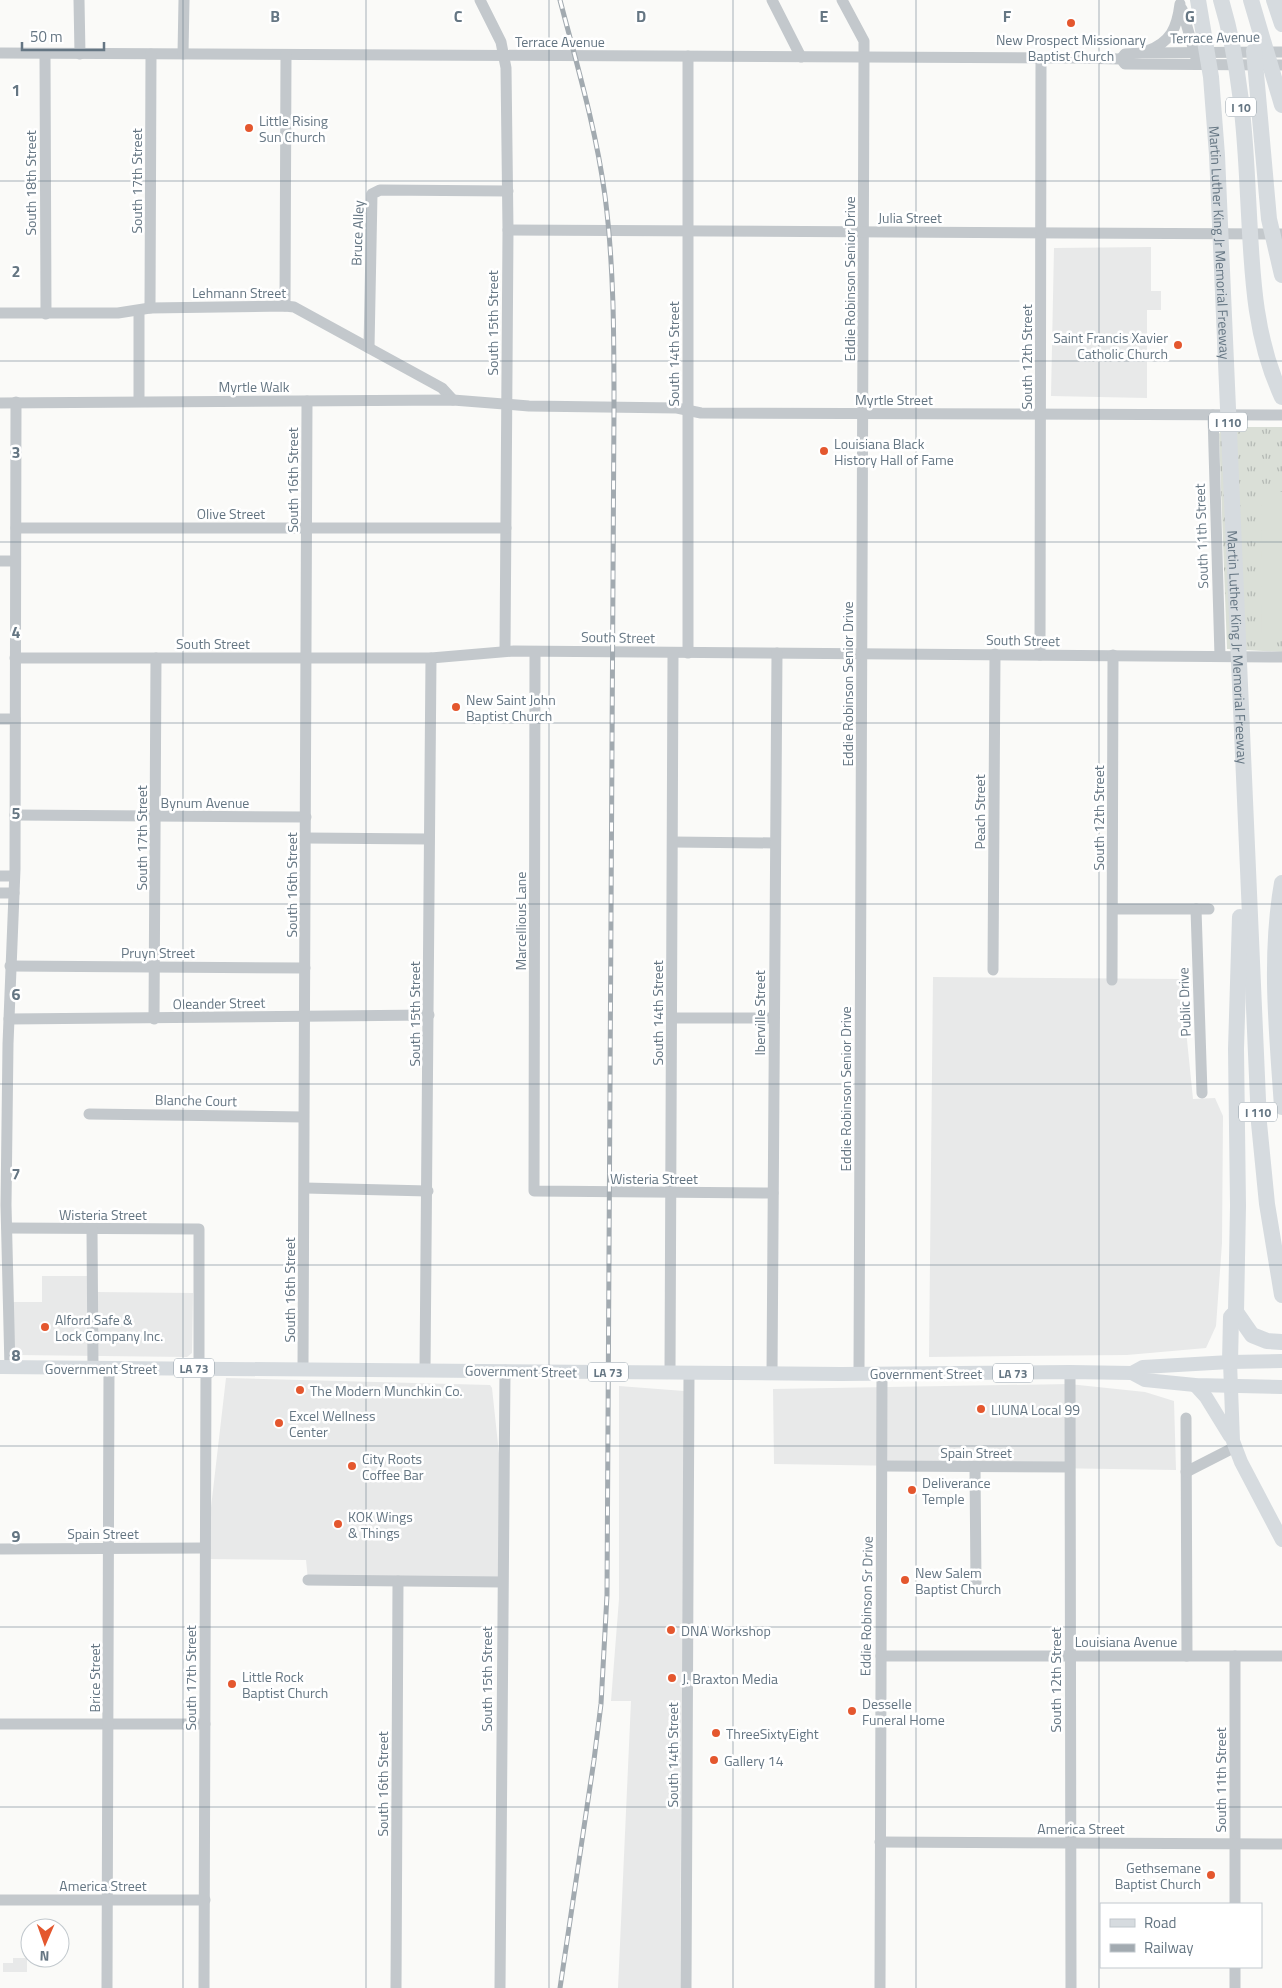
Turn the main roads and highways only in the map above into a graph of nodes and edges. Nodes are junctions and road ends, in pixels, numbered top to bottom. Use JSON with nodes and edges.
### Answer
{"nodes":[{"id":1,"x":1198,"y":0,"type":"edge"},
{"id":2,"x":1221,"y":0,"type":"edge"},
{"id":3,"x":1251,"y":0,"type":"edge"},
{"id":4,"x":1274,"y":0,"type":"edge"},
{"id":5,"x":1282,"y":24,"type":"edge"},
{"id":6,"x":1254,"y":58,"type":"road end"},
{"id":7,"x":1282,"y":105,"type":"edge"},
{"id":8,"x":1282,"y":275,"type":"edge"},
{"id":9,"x":1282,"y":398,"type":"edge"},
{"id":10,"x":1282,"y":883,"type":"edge"},
{"id":11,"x":1244,"y":928,"type":"junction"},
{"id":12,"x":1282,"y":1107,"type":"edge"},
{"id":13,"x":1282,"y":1295,"type":"edge"},
{"id":14,"x":1236,"y":1312,"type":"junction"},
{"id":15,"x":1282,"y":1342,"type":"edge"},
{"id":16,"x":1282,"y":1361,"type":"edge"},
{"id":17,"x":1230,"y":1362,"type":"junction"},
{"id":18,"x":5,"y":1368,"type":"edge"},
{"id":19,"x":1132,"y":1374,"type":"junction"},
{"id":20,"x":1195,"y":1385,"type":"junction"},
{"id":21,"x":1230,"y":1386,"type":"junction"},
{"id":22,"x":1282,"y":1387,"type":"edge"},
{"id":23,"x":1234,"y":1444,"type":"junction"},
{"id":24,"x":1282,"y":1540,"type":"edge"}],
"edges":[{"from":1,"to":11,"type":"highway","name":"Martin Luther King Jr Memorial Freeway","number":"I 110"},
{"from":2,"to":9,"type":"highway","number":"I 10"},
{"from":3,"to":7,"type":"highway"},
{"from":4,"to":5,"type":"highway"},
{"from":6,"to":8,"type":"highway"},
{"from":10,"to":12,"type":"highway"},
{"from":11,"to":13,"type":"highway","number":"I 110"},
{"from":11,"to":14,"type":"highway"},
{"from":14,"to":15,"type":"highway"},
{"from":14,"to":17,"type":"highway"},
{"from":16,"to":17,"type":"main road","name":"Government Street","number":"LA 73"},
{"from":17,"to":19,"type":"main road","name":"Government Street","number":"LA 73"},
{"from":17,"to":21,"type":"main road"},
{"from":18,"to":19,"type":"main road","name":"Government Street","number":"LA 73"},
{"from":19,"to":20,"type":"main road","name":"Government Street","number":"LA 73"},
{"from":20,"to":21,"type":"main road","name":"Government Street","number":"LA 73"},
{"from":20,"to":23,"type":"main road"},
{"from":21,"to":22,"type":"main road","name":"Government Street","number":"LA 73"},
{"from":21,"to":23,"type":"main road"},
{"from":23,"to":24,"type":"main road"}]}
